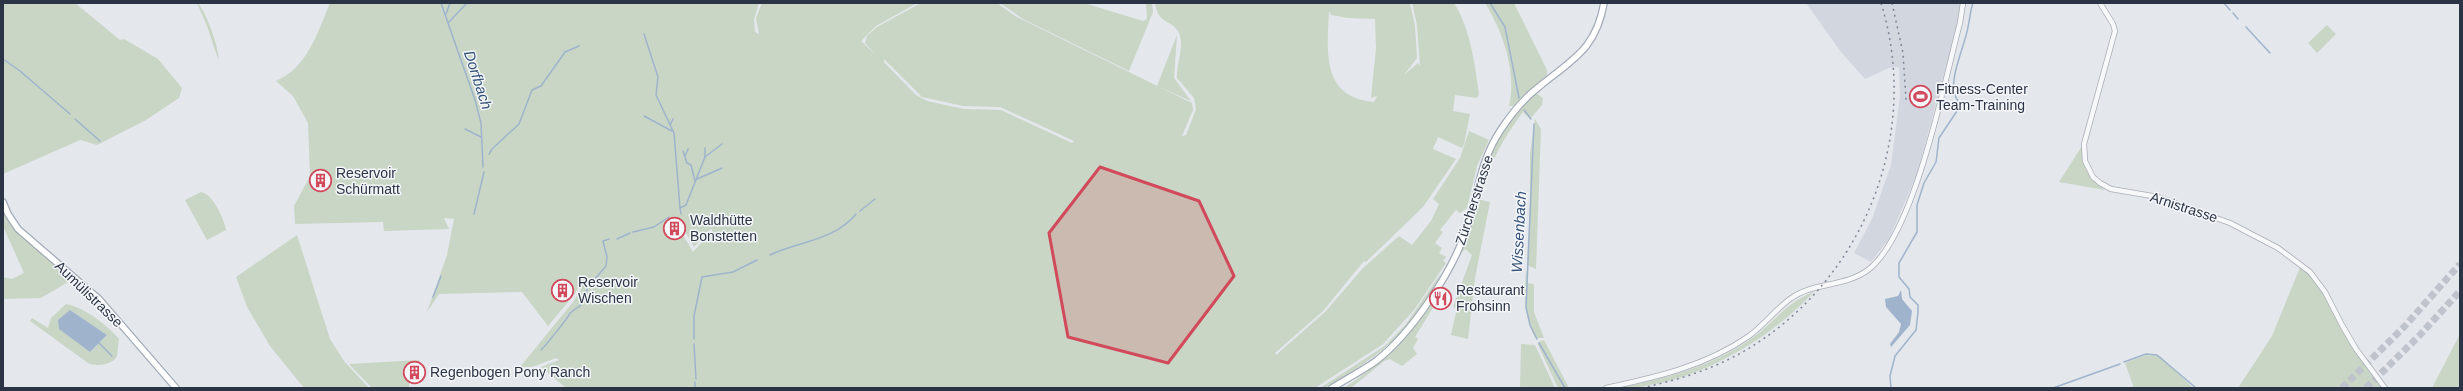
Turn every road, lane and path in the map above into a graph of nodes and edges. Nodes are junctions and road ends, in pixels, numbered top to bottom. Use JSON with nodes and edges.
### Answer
{"nodes":[{"id":1,"x":1604,"y":3,"type":"edge"},
{"id":2,"x":1963,"y":3,"type":"edge"},
{"id":3,"x":2100,"y":3,"type":"edge"},
{"id":4,"x":3,"y":202,"type":"edge"},
{"id":5,"x":176,"y":388,"type":"edge"},
{"id":6,"x":1332,"y":388,"type":"edge"},
{"id":7,"x":1606,"y":388,"type":"edge"},
{"id":8,"x":2386,"y":388,"type":"edge"}],
"edges":[{"from":1,"to":6,"type":"main road","name":"Zürcherstrasse"},
{"from":2,"to":7,"type":"street"},
{"from":3,"to":8,"type":"street","name":"Arnistrasse"},
{"from":4,"to":5,"type":"main road","name":"Aumülistrasse"}]}
